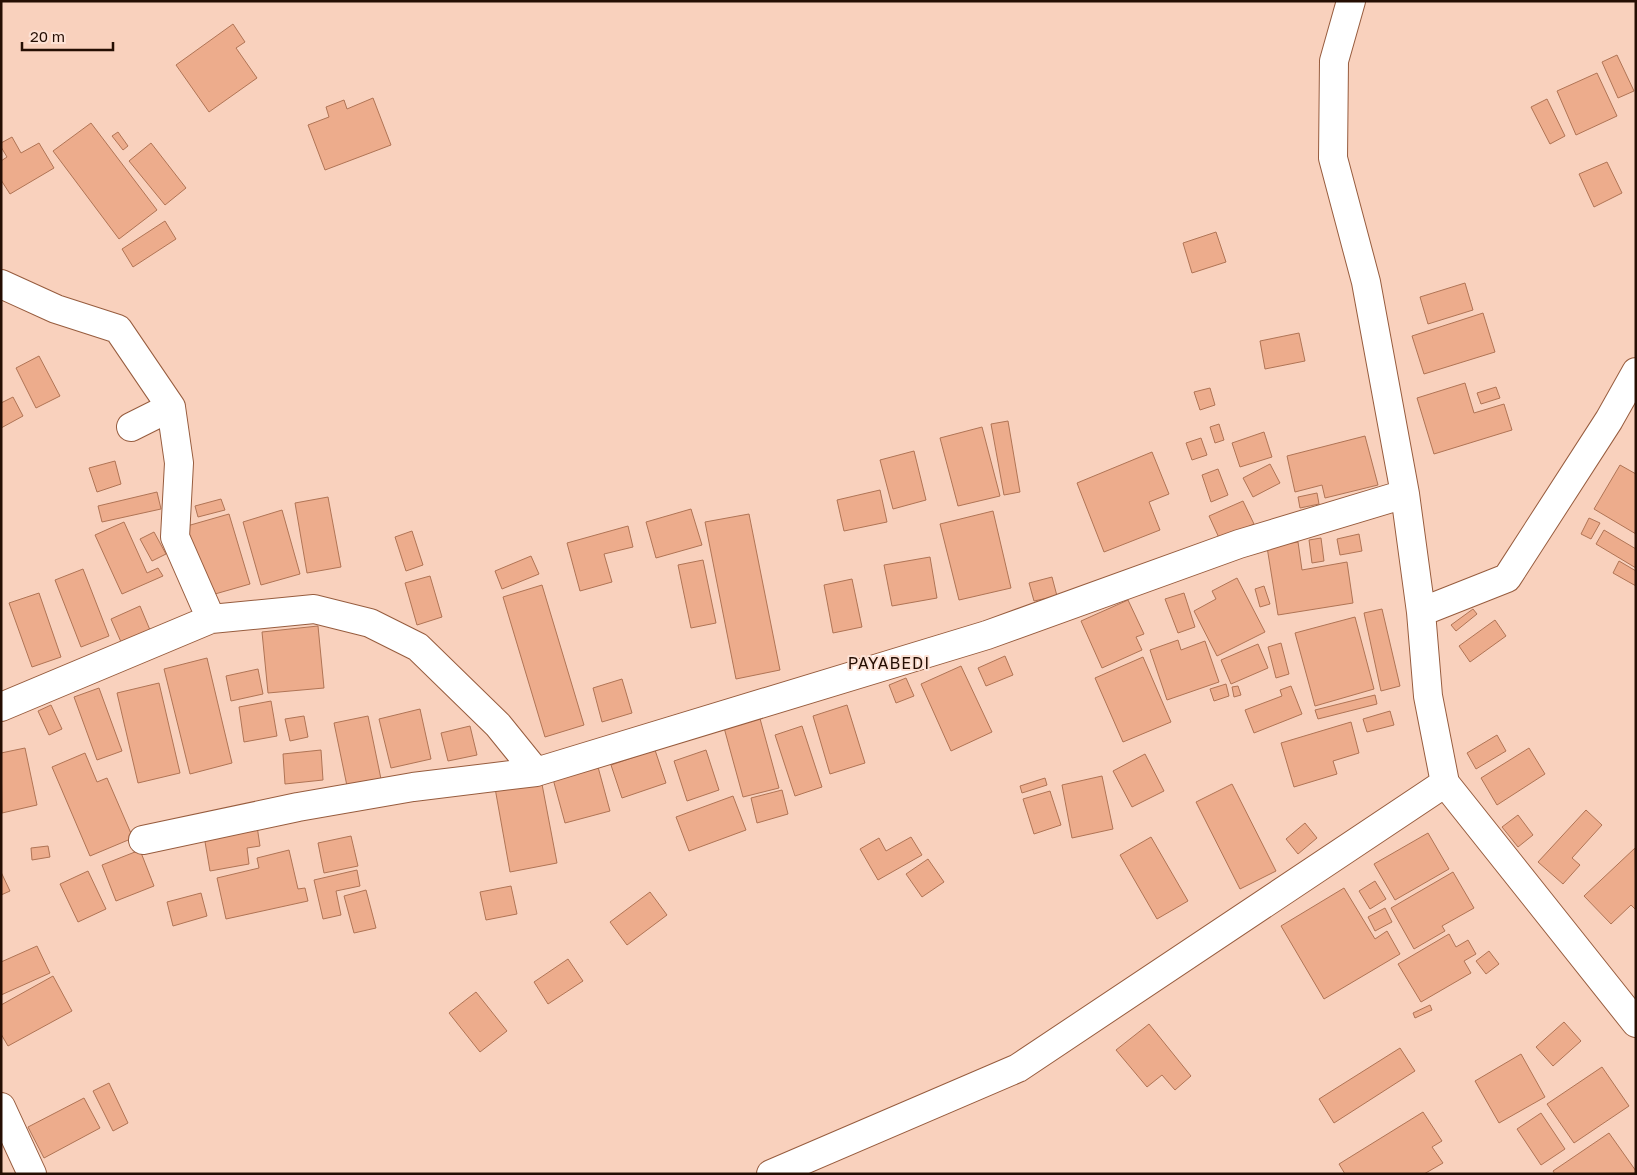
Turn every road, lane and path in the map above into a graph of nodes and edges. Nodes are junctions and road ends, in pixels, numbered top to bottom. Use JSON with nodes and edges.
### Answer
{"nodes":[{"id":1,"x":1351,"y":1,"type":"edge"},
{"id":2,"x":1,"y":284,"type":"edge"},
{"id":3,"x":1636,"y":372,"type":"edge"},
{"id":4,"x":171,"y":406,"type":"junction"},
{"id":5,"x":131,"y":427,"type":"dead end"},
{"id":6,"x":1406,"y":494,"type":"junction"},
{"id":7,"x":1421,"y":612,"type":"junction"},
{"id":8,"x":211,"y":619,"type":"junction"},
{"id":9,"x":1,"y":706,"type":"edge"},
{"id":10,"x":536,"y":772,"type":"junction"},
{"id":11,"x":1445,"y":783,"type":"junction"},
{"id":12,"x":143,"y":840,"type":"dead end"},
{"id":13,"x":1636,"y":1023,"type":"edge"},
{"id":14,"x":1,"y":1107,"type":"edge"},
{"id":15,"x":32,"y":1174,"type":"edge"},
{"id":16,"x":771,"y":1174,"type":"edge"}],
"edges":[{"from":1,"to":6,"type":"street"},
{"from":2,"to":4,"type":"street"},
{"from":3,"to":7,"type":"street"},
{"from":4,"to":5,"type":"street"},
{"from":4,"to":8,"type":"street"},
{"from":6,"to":7,"type":"street"},
{"from":6,"to":10,"type":"street"},
{"from":7,"to":11,"type":"street"},
{"from":8,"to":9,"type":"street"},
{"from":8,"to":10,"type":"street"},
{"from":10,"to":12,"type":"street"},
{"from":11,"to":13,"type":"street"},
{"from":11,"to":16,"type":"street"},
{"from":14,"to":15,"type":"street"}]}
